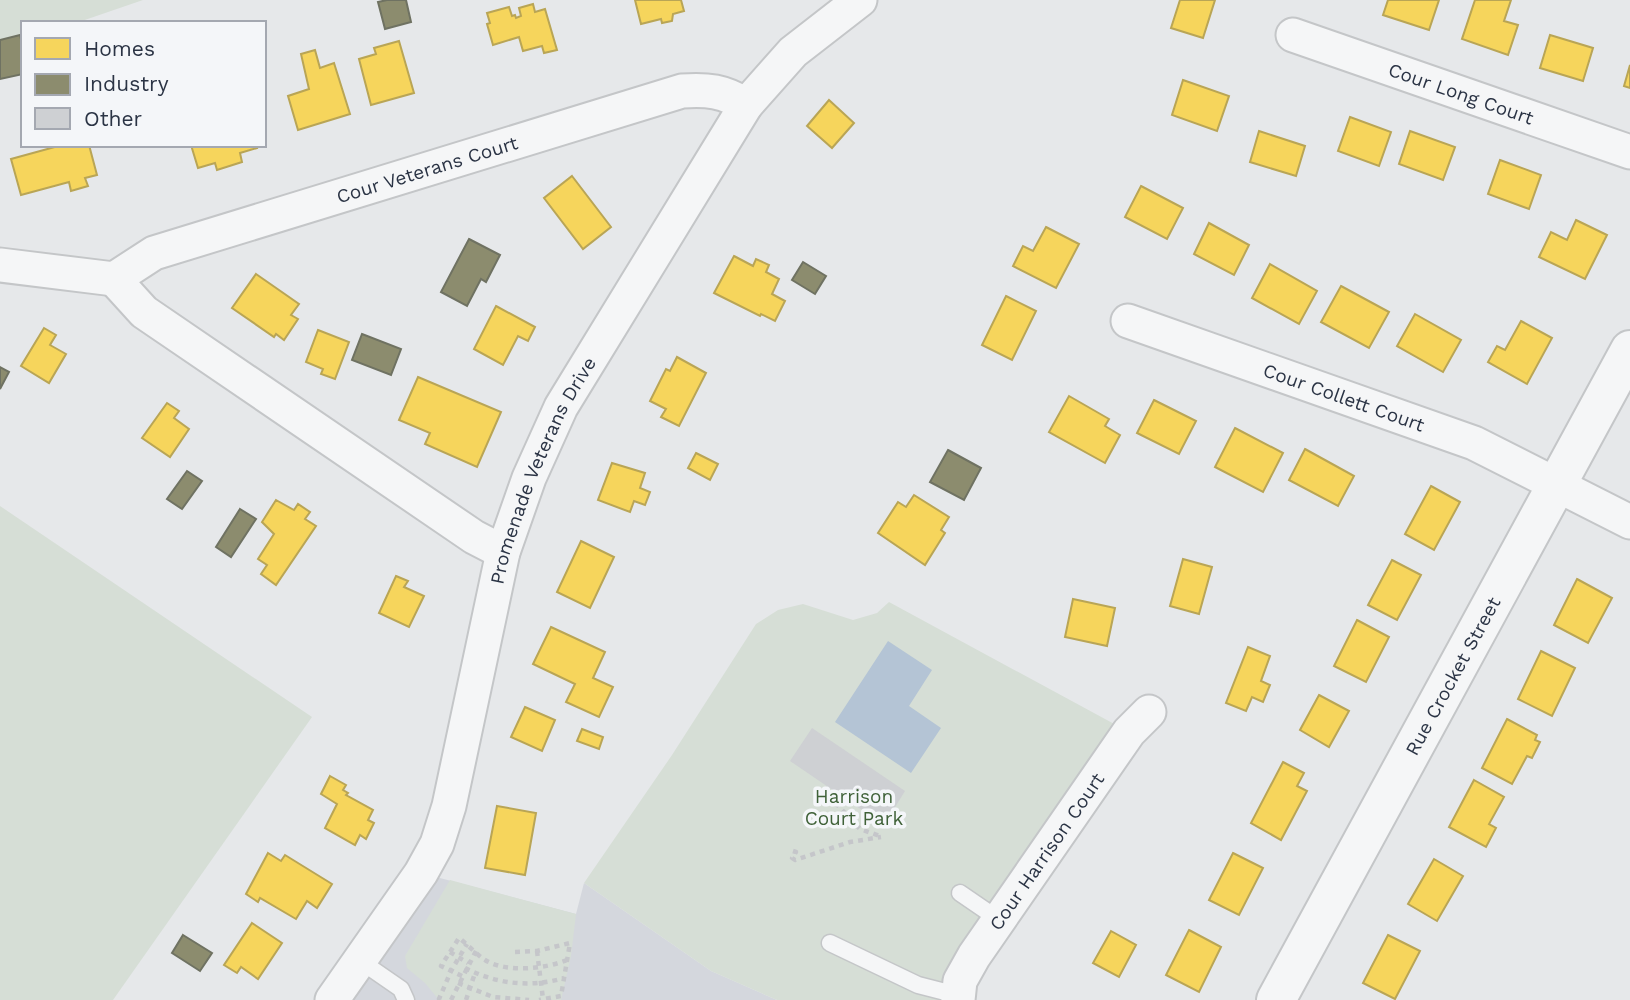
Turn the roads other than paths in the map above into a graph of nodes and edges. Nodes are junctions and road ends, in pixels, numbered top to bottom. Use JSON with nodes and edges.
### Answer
{"nodes":[{"id":1,"x":860,"y":0,"type":"edge"},
{"id":2,"x":1293,"y":35,"type":"dead end"},
{"id":3,"x":746,"y":104,"type":"junction"},
{"id":4,"x":1630,"y":152,"type":"edge"},
{"id":5,"x":0,"y":265,"type":"edge"},
{"id":6,"x":114,"y":279,"type":"junction"},
{"id":7,"x":1128,"y":321,"type":"dead end"},
{"id":8,"x":1630,"y":350,"type":"edge"},
{"id":9,"x":1557,"y":484,"type":"junction"},
{"id":10,"x":1630,"y":522,"type":"edge"},
{"id":11,"x":503,"y":552,"type":"junction"},
{"id":12,"x":1149,"y":712,"type":"dead end"},
{"id":13,"x":960,"y":893,"type":"dead end"},
{"id":14,"x":998,"y":919,"type":"junction"},
{"id":15,"x":830,"y":943,"type":"dead end"},
{"id":16,"x":359,"y":960,"type":"junction"},
{"id":17,"x":957,"y":997,"type":"edge"},
{"id":18,"x":332,"y":1000,"type":"edge"},
{"id":19,"x":406,"y":1000,"type":"edge"},
{"id":20,"x":1276,"y":1000,"type":"edge"}],
"edges":[{"from":1,"to":3,"type":"street","name":"Promenade Veterans Drive"},
{"from":2,"to":4,"type":"street","name":"Cour Long Court"},
{"from":3,"to":6,"type":"street","name":"Cour Veterans Court"},
{"from":3,"to":11,"type":"street","name":"Promenade Veterans Drive"},
{"from":5,"to":6,"type":"street"},
{"from":6,"to":11,"type":"street"},
{"from":7,"to":9,"type":"street","name":"Cour Collett Court"},
{"from":8,"to":9,"type":"street","name":"Rue Crocket Street"},
{"from":9,"to":10,"type":"street","name":"Cour Collett Court"},
{"from":9,"to":20,"type":"street","name":"Rue Crocket Street"},
{"from":11,"to":16,"type":"street","name":"Promenade Veterans Drive"},
{"from":12,"to":14,"type":"street","name":"Cour Harrison Court"},
{"from":13,"to":14,"type":"lane"},
{"from":14,"to":17,"type":"street","name":"Cour Harrison Court"},
{"from":15,"to":17,"type":"lane"},
{"from":16,"to":18,"type":"street","name":"Promenade Veterans Drive"},
{"from":16,"to":19,"type":"lane"}]}
